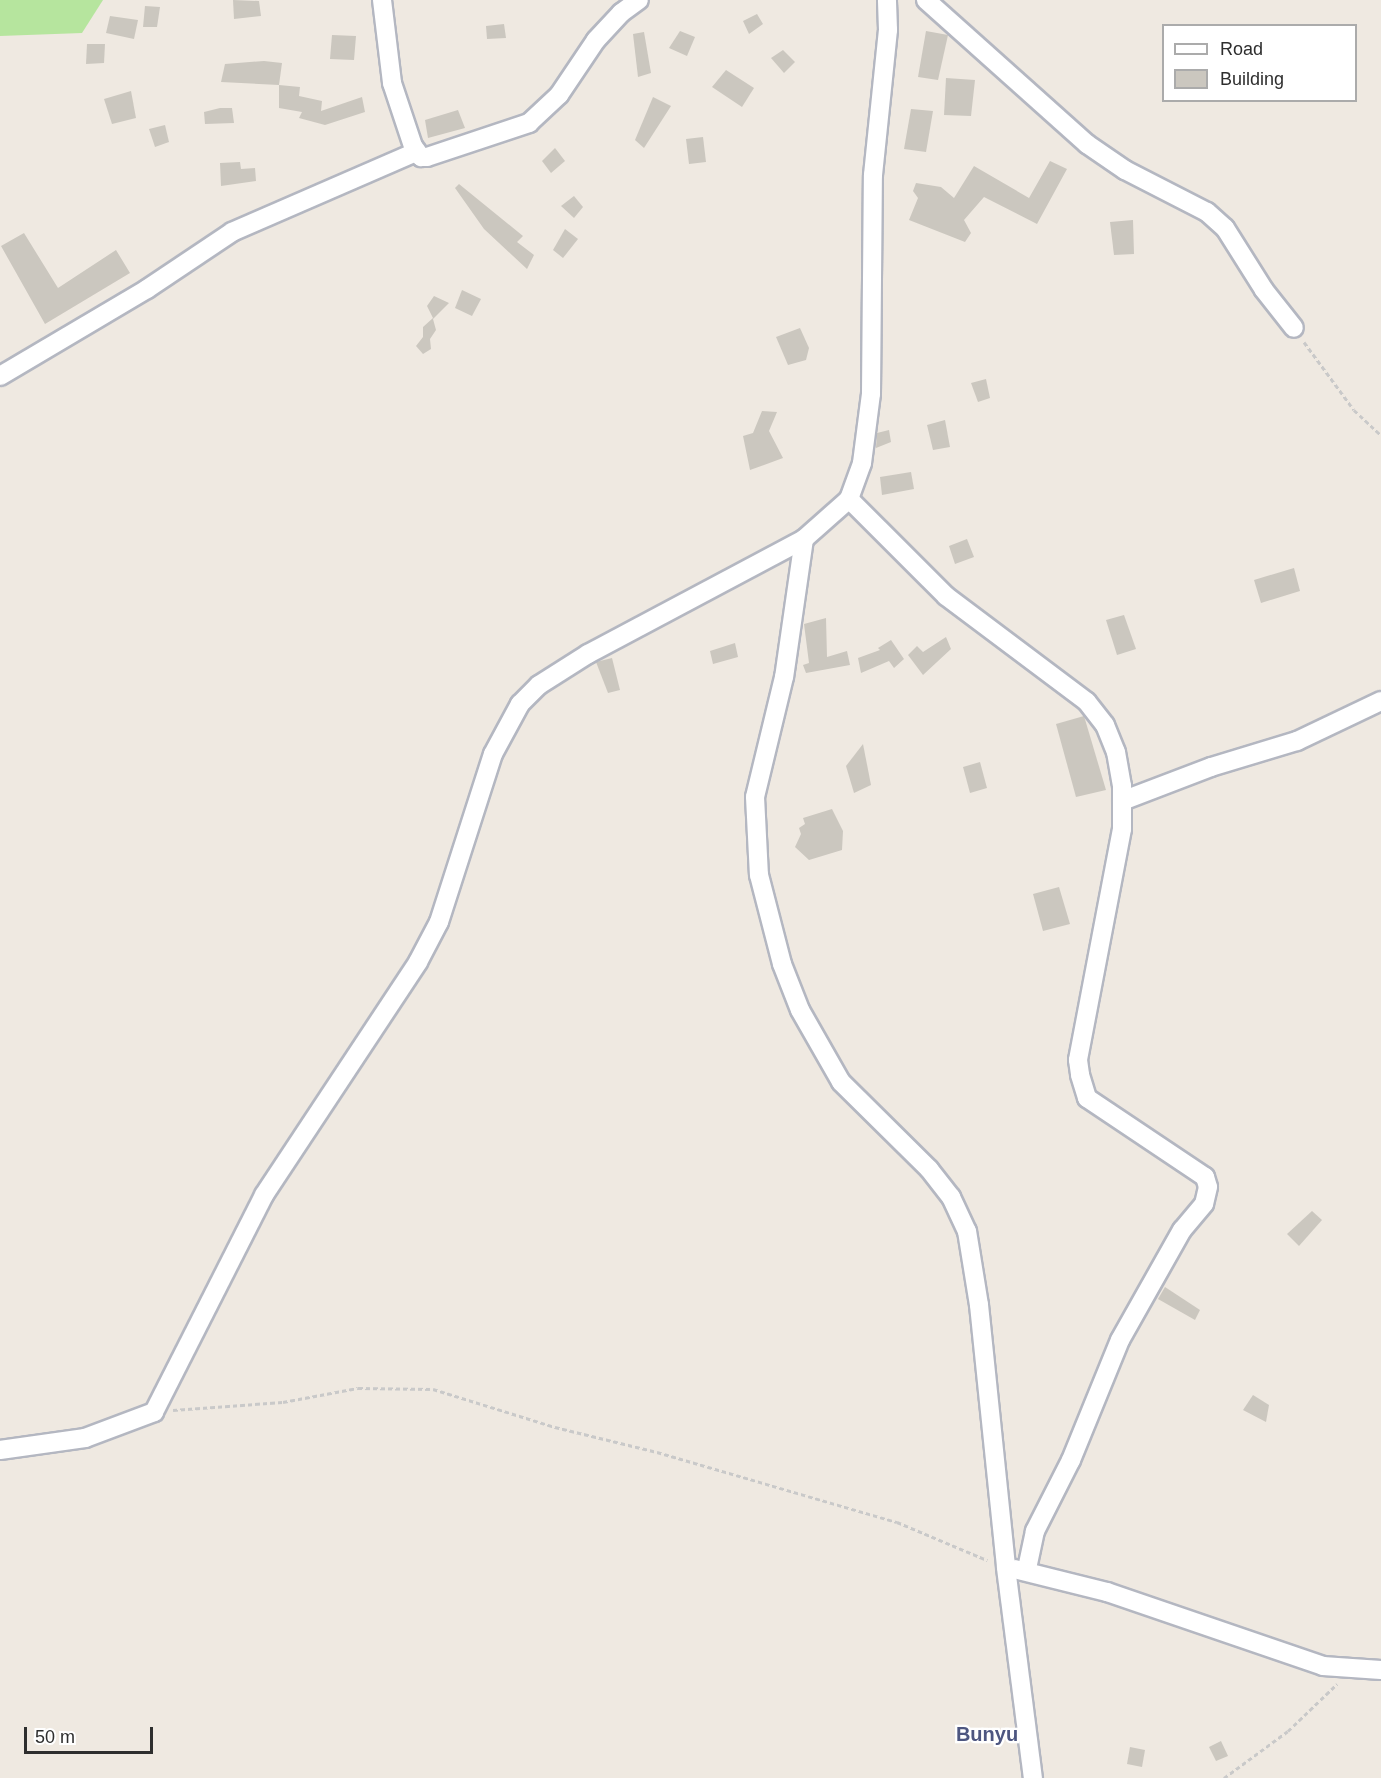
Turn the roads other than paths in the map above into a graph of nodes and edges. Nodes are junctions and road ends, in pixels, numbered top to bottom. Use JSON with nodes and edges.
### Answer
{"nodes":[{"id":1,"x":382,"y":0,"type":"edge"},
{"id":2,"x":639,"y":0,"type":"edge"},
{"id":3,"x":887,"y":0,"type":"edge"},
{"id":4,"x":926,"y":0,"type":"edge"},
{"id":5,"x":416,"y":152,"type":"junction"},
{"id":6,"x":1294,"y":328,"type":"road end"},
{"id":7,"x":0,"y":376,"type":"edge"},
{"id":8,"x":849,"y":499,"type":"junction"},
{"id":9,"x":804,"y":539,"type":"junction"},
{"id":10,"x":1381,"y":701,"type":"edge"},
{"id":11,"x":1122,"y":801,"type":"junction"},
{"id":12,"x":0,"y":1450,"type":"edge"},
{"id":13,"x":1006,"y":1568,"type":"junction"},
{"id":14,"x":1027,"y":1570,"type":"junction"},
{"id":15,"x":1381,"y":1670,"type":"edge"},
{"id":16,"x":1034,"y":1778,"type":"edge"}],
"edges":[{"from":1,"to":5,"type":"street"},
{"from":2,"to":5,"type":"street"},
{"from":3,"to":8,"type":"street"},
{"from":4,"to":6,"type":"street"},
{"from":5,"to":7,"type":"street"},
{"from":8,"to":9,"type":"street"},
{"from":8,"to":11,"type":"street"},
{"from":9,"to":12,"type":"street"},
{"from":9,"to":13,"type":"street"},
{"from":10,"to":11,"type":"street"},
{"from":11,"to":14,"type":"street"},
{"from":13,"to":14,"type":"street"},
{"from":13,"to":16,"type":"street"},
{"from":14,"to":15,"type":"street"}]}
